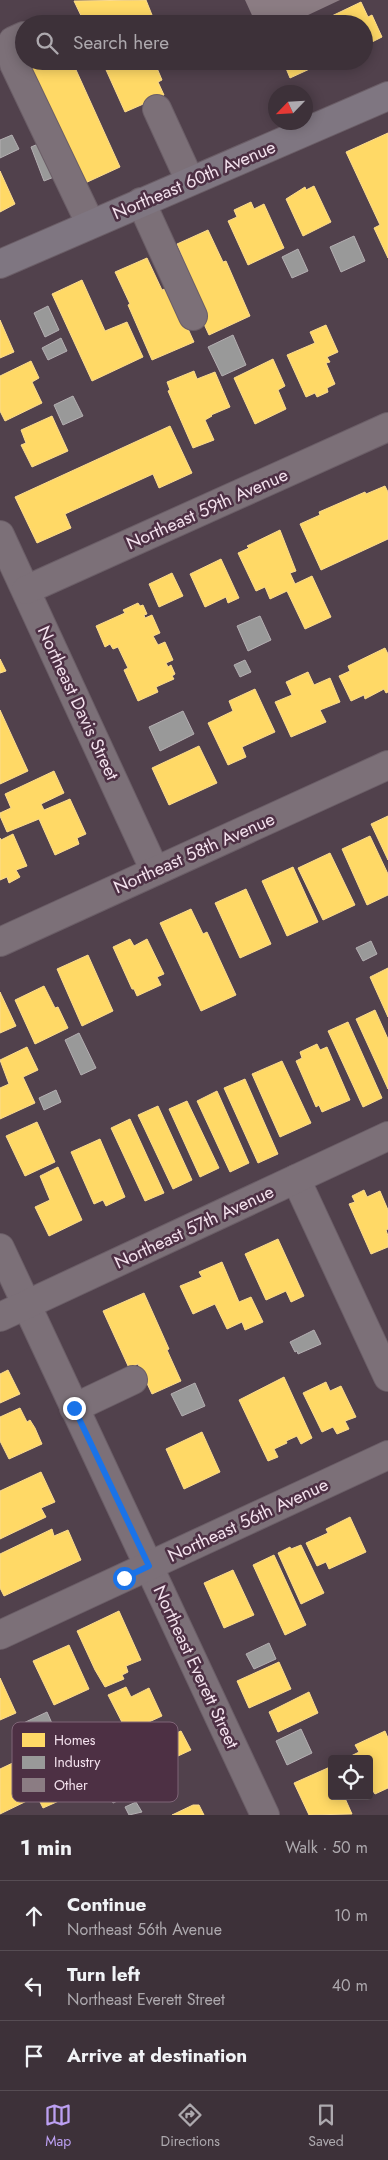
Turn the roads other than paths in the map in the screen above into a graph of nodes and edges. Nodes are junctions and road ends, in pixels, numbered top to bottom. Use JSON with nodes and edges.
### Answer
{"nodes":[{"id":1,"x":15,"y":40,"type":"edge"},
{"id":2,"x":15,"y":66,"type":"edge"},
{"id":3,"x":17,"y":70,"type":"edge"},
{"id":4,"x":388,"y":96,"type":"edge"},
{"id":5,"x":157,"y":109,"type":"dead end"},
{"id":6,"x":190,"y":181,"type":"junction"},
{"id":7,"x":141,"y":202,"type":"junction"},
{"id":8,"x":90,"y":223,"type":"junction"},
{"id":9,"x":0,"y":264,"type":"edge"},
{"id":10,"x":193,"y":316,"type":"dead end"},
{"id":11,"x":388,"y":427,"type":"edge"},
{"id":12,"x":0,"y":535,"type":"edge"},
{"id":13,"x":26,"y":590,"type":"junction"},
{"id":14,"x":388,"y":765,"type":"edge"},
{"id":15,"x":155,"y":871,"type":"junction"},
{"id":16,"x":0,"y":942,"type":"edge"},
{"id":17,"x":388,"y":1136,"type":"edge"},
{"id":18,"x":296,"y":1179,"type":"junction"},
{"id":19,"x":0,"y":1248,"type":"edge"},
{"id":20,"x":26,"y":1306,"type":"junction"},
{"id":21,"x":0,"y":1317,"type":"edge"},
{"id":22,"x":388,"y":1377,"type":"edge"},
{"id":23,"x":133,"y":1380,"type":"dead end"},
{"id":24,"x":74,"y":1408,"type":"junction"},
{"id":25,"x":388,"y":1455,"type":"edge"},
{"id":26,"x":149,"y":1566,"type":"junction"},
{"id":27,"x":0,"y":1635,"type":"edge"},
{"id":28,"x":265,"y":1815,"type":"edge"}],
"edges":[{"from":1,"to":2,"type":"street"},
{"from":3,"to":8,"type":"street"},
{"from":4,"to":6,"type":"main road","name":"Northeast 60th Avenue"},
{"from":5,"to":6,"type":"street"},
{"from":6,"to":7,"type":"main road","name":"Northeast 60th Avenue"},
{"from":7,"to":8,"type":"main road","name":"Northeast 60th Avenue"},
{"from":7,"to":10,"type":"street"},
{"from":8,"to":9,"type":"main road","name":"Northeast 60th Avenue"},
{"from":11,"to":13,"type":"street","name":"Northeast 59th Avenue"},
{"from":12,"to":13,"type":"street","name":"Northeast Davis Street"},
{"from":13,"to":15,"type":"street","name":"Northeast Davis Street"},
{"from":14,"to":15,"type":"street","name":"Northeast 58th Avenue"},
{"from":15,"to":16,"type":"street","name":"Northeast 58th Avenue"},
{"from":17,"to":18,"type":"street","name":"Northeast 57th Avenue"},
{"from":18,"to":20,"type":"street","name":"Northeast 57th Avenue"},
{"from":18,"to":22,"type":"street"},
{"from":19,"to":20,"type":"street","name":"Northeast Everett Street"},
{"from":20,"to":21,"type":"street","name":"Northeast 57th Avenue"},
{"from":20,"to":24,"type":"street","name":"Northeast Everett Street"},
{"from":23,"to":24,"type":"street"},
{"from":24,"to":26,"type":"street","name":"Northeast Everett Street"},
{"from":25,"to":26,"type":"street","name":"Northeast 56th Avenue"},
{"from":26,"to":27,"type":"street","name":"Northeast 56th Avenue"},
{"from":26,"to":28,"type":"street","name":"Northeast Everett Street"}]}
